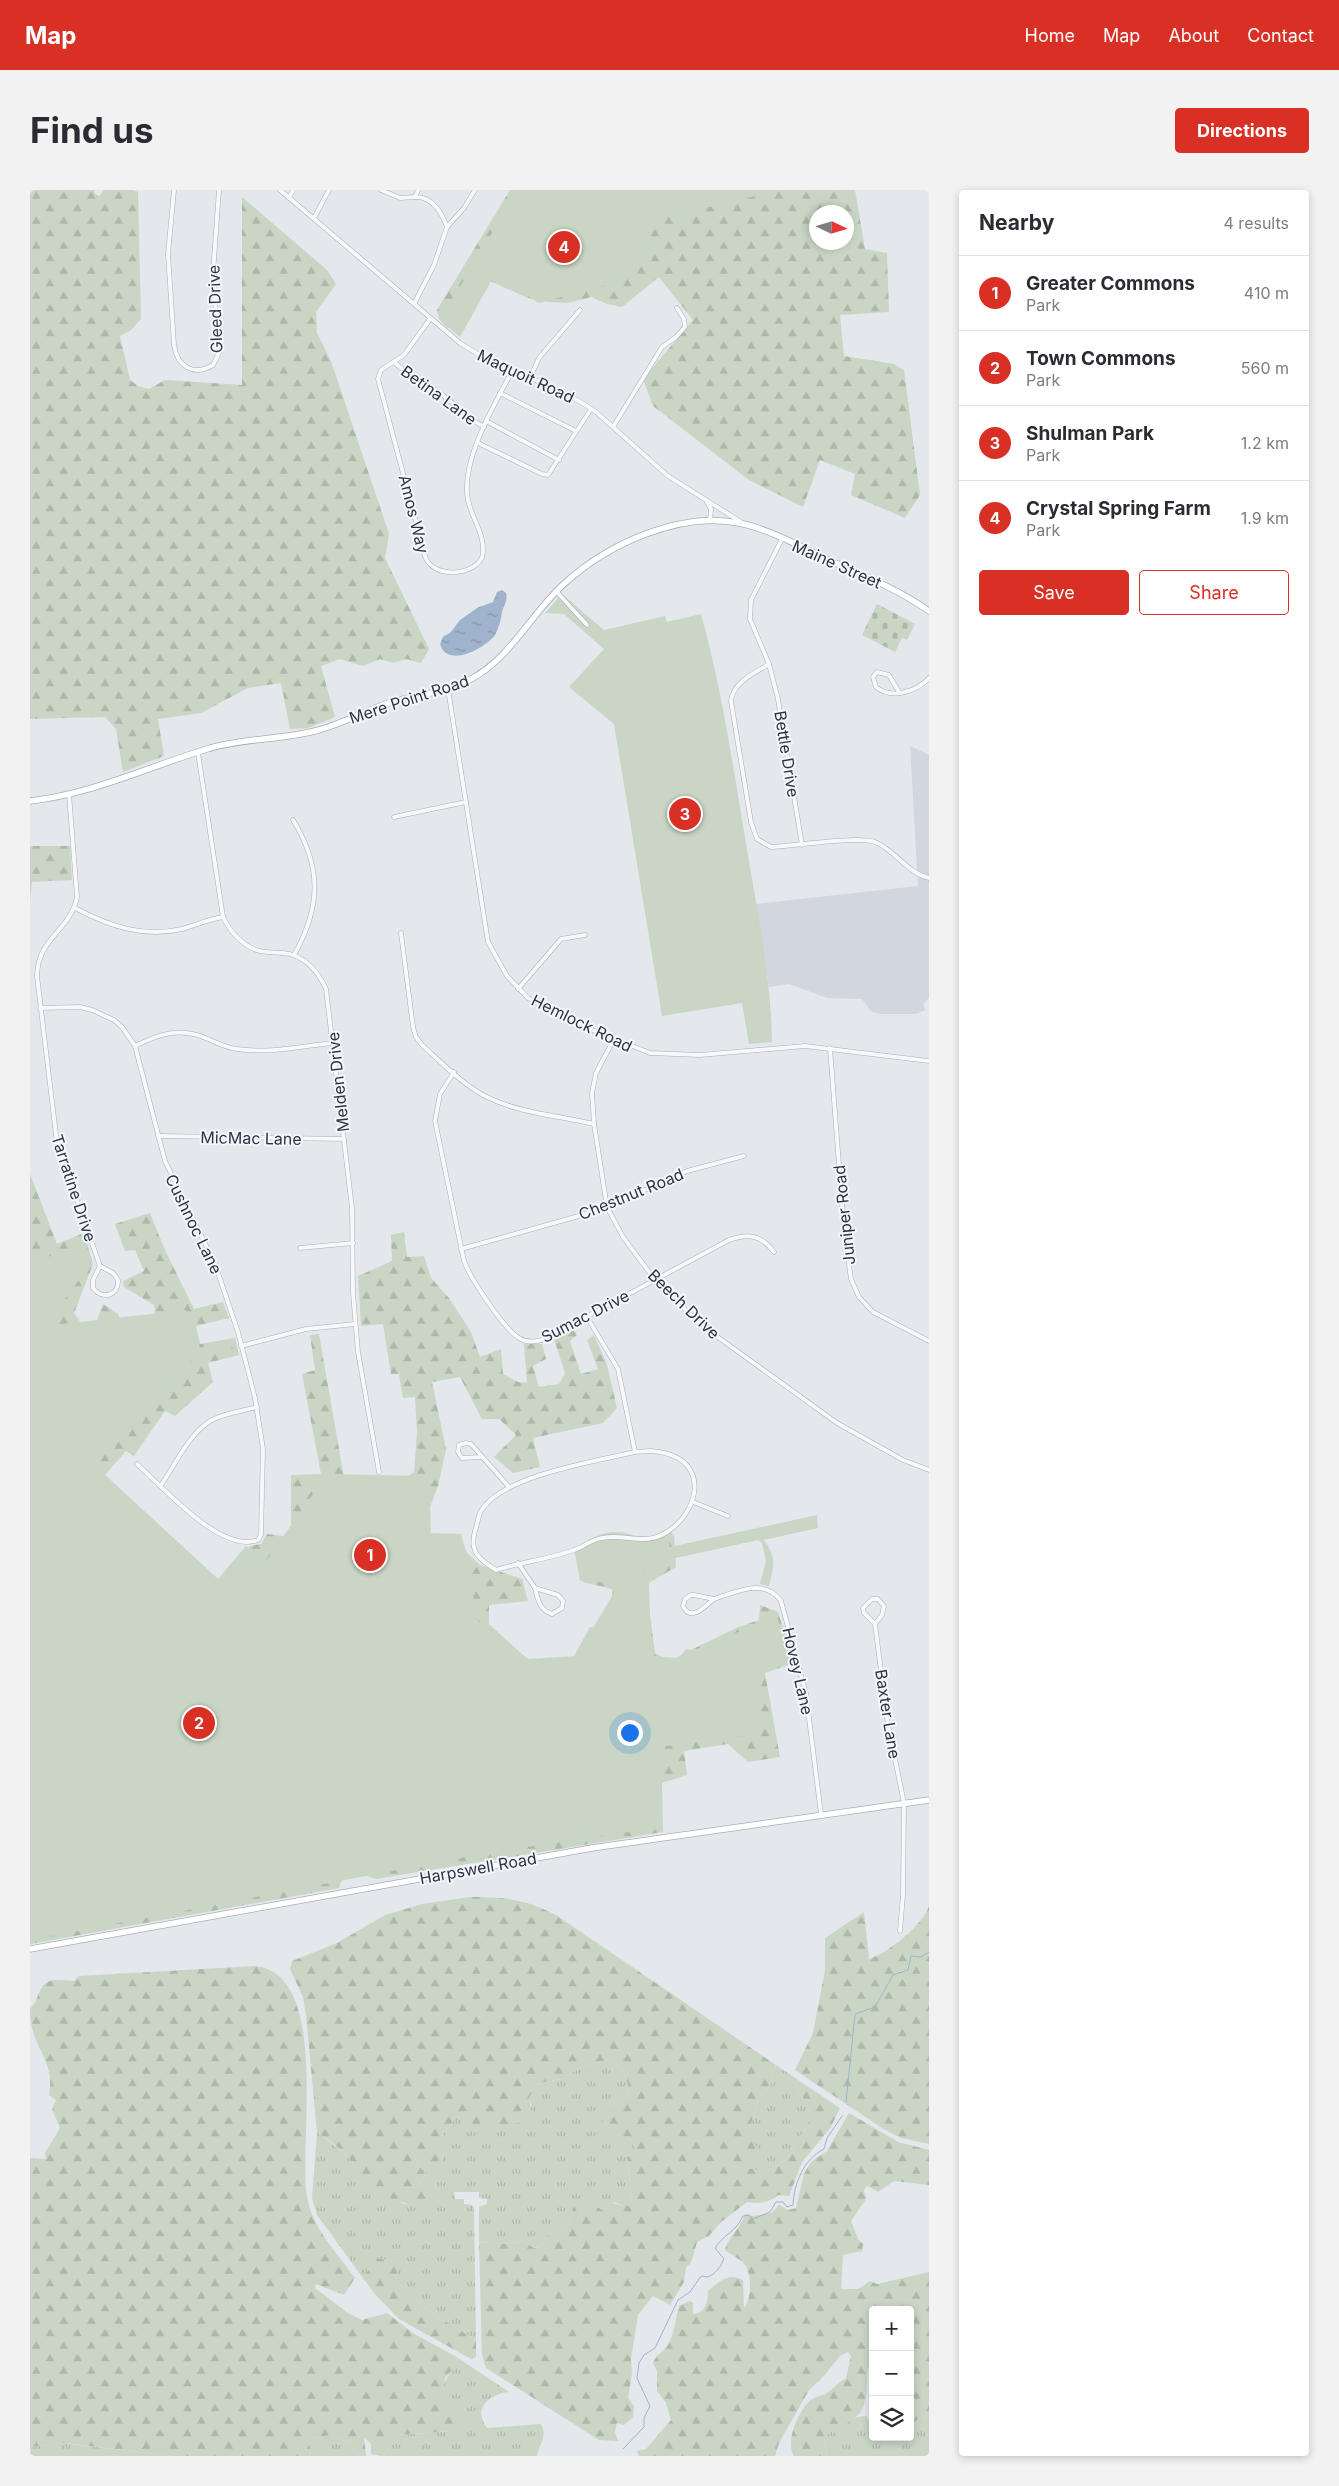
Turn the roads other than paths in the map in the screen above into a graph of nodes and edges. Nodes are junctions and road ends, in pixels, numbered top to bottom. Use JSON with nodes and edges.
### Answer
{"nodes":[{"id":1,"x":174,"y":190,"type":"edge"},
{"id":2,"x":219,"y":190,"type":"edge"},
{"id":3,"x":280,"y":190,"type":"edge"},
{"id":4,"x":293,"y":190,"type":"edge"},
{"id":5,"x":329,"y":190,"type":"edge"},
{"id":6,"x":381,"y":190,"type":"edge"},
{"id":7,"x":418,"y":190,"type":"edge"},
{"id":8,"x":475,"y":190,"type":"edge"},
{"id":9,"x":415,"y":197,"type":"junction"},
{"id":10,"x":289,"y":198,"type":"junction"},
{"id":11,"x":314,"y":218,"type":"junction"},
{"id":12,"x":447,"y":227,"type":"junction"},
{"id":13,"x":414,"y":304,"type":"junction"},
{"id":14,"x":677,"y":308,"type":"dead end"},
{"id":15,"x":580,"y":310,"type":"dead end"},
{"id":16,"x":430,"y":319,"type":"junction"},
{"id":17,"x":395,"y":363,"type":"junction"},
{"id":18,"x":512,"y":371,"type":"junction"},
{"id":19,"x":530,"y":378,"type":"junction"},
{"id":20,"x":500,"y":393,"type":"junction"},
{"id":21,"x":591,"y":409,"type":"junction"},
{"id":22,"x":486,"y":421,"type":"junction"},
{"id":23,"x":484,"y":427,"type":"junction"},
{"id":24,"x":613,"y":427,"type":"junction"},
{"id":25,"x":576,"y":431,"type":"junction"},
{"id":26,"x":478,"y":443,"type":"junction"},
{"id":27,"x":559,"y":460,"type":"junction"},
{"id":28,"x":705,"y":500,"type":"junction"},
{"id":29,"x":721,"y":509,"type":"junction"},
{"id":30,"x":710,"y":521,"type":"junction"},
{"id":31,"x":720,"y":521,"type":"junction"},
{"id":32,"x":743,"y":524,"type":"junction"},
{"id":33,"x":782,"y":539,"type":"junction"},
{"id":34,"x":556,"y":591,"type":"junction"},
{"id":35,"x":929,"y":611,"type":"edge"},
{"id":36,"x":587,"y":625,"type":"dead end"},
{"id":37,"x":769,"y":664,"type":"junction"},
{"id":38,"x":929,"y":678,"type":"edge"},
{"id":39,"x":448,"y":689,"type":"junction"},
{"id":40,"x":899,"y":692,"type":"junction"},
{"id":41,"x":198,"y":753,"type":"junction"},
{"id":42,"x":70,"y":794,"type":"junction"},
{"id":43,"x":30,"y":801,"type":"edge"},
{"id":44,"x":466,"y":802,"type":"junction"},
{"id":45,"x":394,"y":816,"type":"dead end"},
{"id":46,"x":293,"y":820,"type":"dead end"},
{"id":47,"x":802,"y":845,"type":"junction"},
{"id":48,"x":929,"y":878,"type":"edge"},
{"id":49,"x":75,"y":908,"type":"junction"},
{"id":50,"x":223,"y":917,"type":"junction"},
{"id":51,"x":401,"y":933,"type":"dead end"},
{"id":52,"x":585,"y":935,"type":"dead end"},
{"id":53,"x":294,"y":955,"type":"junction"},
{"id":54,"x":518,"y":989,"type":"junction"},
{"id":55,"x":40,"y":1008,"type":"junction"},
{"id":56,"x":614,"y":1039,"type":"junction"},
{"id":57,"x":333,"y":1043,"type":"junction"},
{"id":58,"x":135,"y":1046,"type":"junction"},
{"id":59,"x":830,"y":1048,"type":"junction"},
{"id":60,"x":929,"y":1061,"type":"edge"},
{"id":61,"x":454,"y":1072,"type":"junction"},
{"id":62,"x":594,"y":1124,"type":"junction"},
{"id":63,"x":158,"y":1136,"type":"junction"},
{"id":64,"x":344,"y":1139,"type":"junction"},
{"id":65,"x":744,"y":1156,"type":"dead end"},
{"id":66,"x":607,"y":1207,"type":"junction"},
{"id":67,"x":353,"y":1243,"type":"junction"},
{"id":68,"x":300,"y":1248,"type":"dead end"},
{"id":69,"x":461,"y":1249,"type":"junction"},
{"id":70,"x":774,"y":1252,"type":"dead end"},
{"id":71,"x":100,"y":1266,"type":"junction"},
{"id":72,"x":655,"y":1280,"type":"junction"},
{"id":73,"x":587,"y":1317,"type":"junction"},
{"id":74,"x":355,"y":1324,"type":"junction"},
{"id":75,"x":929,"y":1341,"type":"edge"},
{"id":76,"x":241,"y":1346,"type":"junction"},
{"id":77,"x":257,"y":1406,"type":"junction"},
{"id":78,"x":634,"y":1452,"type":"junction"},
{"id":79,"x":481,"y":1457,"type":"junction"},
{"id":80,"x":137,"y":1464,"type":"dead end"},
{"id":81,"x":929,"y":1470,"type":"edge"},
{"id":82,"x":379,"y":1472,"type":"dead end"},
{"id":83,"x":161,"y":1485,"type":"junction"},
{"id":84,"x":509,"y":1487,"type":"junction"},
{"id":85,"x":693,"y":1502,"type":"junction"},
{"id":86,"x":728,"y":1516,"type":"dead end"},
{"id":87,"x":518,"y":1563,"type":"junction"},
{"id":88,"x":535,"y":1588,"type":"junction"},
{"id":89,"x":714,"y":1599,"type":"junction"},
{"id":90,"x":874,"y":1624,"type":"junction"},
{"id":91,"x":929,"y":1800,"type":"edge"},
{"id":92,"x":904,"y":1803,"type":"junction"},
{"id":93,"x":821,"y":1814,"type":"junction"},
{"id":94,"x":900,"y":1931,"type":"dead end"},
{"id":95,"x":30,"y":1949,"type":"edge"}],
"edges":[{"from":1,"to":2,"type":"street","name":"Gleed Drive"},
{"from":3,"to":10,"type":"street","name":"Maquoit Road"},
{"from":4,"to":10,"type":"street"},
{"from":5,"to":11,"type":"street"},
{"from":6,"to":9,"type":"street"},
{"from":7,"to":9,"type":"street"},
{"from":8,"to":12,"type":"street"},
{"from":9,"to":12,"type":"street"},
{"from":10,"to":11,"type":"street","name":"Maquoit Road"},
{"from":11,"to":13,"type":"street","name":"Maquoit Road"},
{"from":12,"to":13,"type":"street"},
{"from":13,"to":16,"type":"street","name":"Maquoit Road"},
{"from":14,"to":24,"type":"street"},
{"from":15,"to":19,"type":"street"},
{"from":16,"to":17,"type":"street","name":"Amos Way"},
{"from":16,"to":18,"type":"street","name":"Maquoit Road"},
{"from":17,"to":23,"type":"street","name":"Betina Lane"},
{"from":17,"to":26,"type":"street","name":"Amos Way"},
{"from":18,"to":19,"type":"street","name":"Maquoit Road"},
{"from":18,"to":20,"type":"street","name":"Amos Way"},
{"from":19,"to":21,"type":"street","name":"Maquoit Road"},
{"from":20,"to":22,"type":"street","name":"Amos Way"},
{"from":20,"to":25,"type":"street"},
{"from":21,"to":24,"type":"street","name":"Maquoit Road"},
{"from":21,"to":25,"type":"street"},
{"from":22,"to":23,"type":"street","name":"Amos Way"},
{"from":22,"to":27,"type":"street"},
{"from":23,"to":26,"type":"street","name":"Amos Way"},
{"from":24,"to":28,"type":"street","name":"Maquoit Road"},
{"from":25,"to":27,"type":"street"},
{"from":26,"to":27,"type":"street"},
{"from":28,"to":29,"type":"street","name":"Maquoit Road"},
{"from":28,"to":30,"type":"street"},
{"from":29,"to":31,"type":"street"},
{"from":29,"to":32,"type":"street","name":"Maquoit Road"},
{"from":30,"to":31,"type":"street","name":"Mere Point Road"},
{"from":30,"to":34,"type":"street","name":"Mere Point Road"},
{"from":31,"to":32,"type":"street","name":"Mere Point Road"},
{"from":32,"to":33,"type":"street","name":"Maine Street"},
{"from":33,"to":35,"type":"street","name":"Maine Street"},
{"from":33,"to":37,"type":"street","name":"Bettle Drive"},
{"from":34,"to":36,"type":"street"},
{"from":34,"to":39,"type":"street","name":"Mere Point Road"},
{"from":37,"to":47,"type":"street","name":"Bettle Drive"},
{"from":37,"to":47,"type":"street"},
{"from":38,"to":40,"type":"street"},
{"from":39,"to":41,"type":"street","name":"Mere Point Road"},
{"from":39,"to":44,"type":"street","name":"Hemlock Road"},
{"from":40,"to":40,"type":"street"},
{"from":41,"to":42,"type":"street","name":"Mere Point Road"},
{"from":41,"to":50,"type":"street","name":"Melden Drive"},
{"from":42,"to":43,"type":"street","name":"Mere Point Road"},
{"from":42,"to":49,"type":"street"},
{"from":44,"to":45,"type":"street"},
{"from":44,"to":54,"type":"street","name":"Hemlock Road"},
{"from":46,"to":53,"type":"street"},
{"from":47,"to":48,"type":"street"},
{"from":49,"to":50,"type":"street"},
{"from":49,"to":55,"type":"street","name":"Tarratine Drive"},
{"from":50,"to":53,"type":"street","name":"Melden Drive"},
{"from":51,"to":61,"type":"street"},
{"from":52,"to":54,"type":"street"},
{"from":53,"to":57,"type":"street","name":"Melden Drive"},
{"from":54,"to":56,"type":"street","name":"Hemlock Road"},
{"from":55,"to":58,"type":"street","name":"Cushnoc Lane"},
{"from":55,"to":71,"type":"street","name":"Tarratine Drive"},
{"from":56,"to":59,"type":"street","name":"Hemlock Road"},
{"from":56,"to":62,"type":"street","name":"Beech Drive"},
{"from":57,"to":58,"type":"street"},
{"from":57,"to":64,"type":"street","name":"Melden Drive"},
{"from":58,"to":63,"type":"street","name":"Cushnoc Lane"},
{"from":59,"to":60,"type":"street","name":"Hemlock Road"},
{"from":59,"to":75,"type":"street","name":"Juniper Road"},
{"from":61,"to":62,"type":"street"},
{"from":61,"to":69,"type":"street","name":"Sumac Drive"},
{"from":62,"to":66,"type":"street","name":"Beech Drive"},
{"from":63,"to":64,"type":"street","name":"MicMac Lane"},
{"from":63,"to":76,"type":"street","name":"Cushnoc Lane"},
{"from":64,"to":67,"type":"street","name":"Melden Drive"},
{"from":65,"to":66,"type":"street","name":"Chestnut Road"},
{"from":66,"to":69,"type":"street","name":"Chestnut Road"},
{"from":66,"to":72,"type":"street","name":"Beech Drive"},
{"from":67,"to":68,"type":"street"},
{"from":67,"to":74,"type":"street","name":"Melden Drive"},
{"from":69,"to":73,"type":"street","name":"Sumac Drive"},
{"from":70,"to":72,"type":"street","name":"Sumac Drive"},
{"from":71,"to":71,"type":"street","name":"Tarratine Drive"},
{"from":72,"to":73,"type":"street","name":"Sumac Drive"},
{"from":72,"to":81,"type":"street","name":"Beech Drive"},
{"from":73,"to":78,"type":"street"},
{"from":74,"to":76,"type":"street"},
{"from":74,"to":82,"type":"street","name":"Melden Drive"},
{"from":76,"to":77,"type":"street","name":"Cushnoc Lane"},
{"from":77,"to":83,"type":"street"},
{"from":77,"to":83,"type":"street","name":"Cushnoc Lane"},
{"from":78,"to":84,"type":"street"},
{"from":78,"to":85,"type":"street"},
{"from":79,"to":79,"type":"street"},
{"from":79,"to":84,"type":"street"},
{"from":80,"to":83,"type":"street"},
{"from":84,"to":87,"type":"street"},
{"from":85,"to":86,"type":"street"},
{"from":85,"to":87,"type":"street"},
{"from":87,"to":88,"type":"street"},
{"from":88,"to":88,"type":"street"},
{"from":89,"to":89,"type":"street","name":"Hovey Lane"},
{"from":89,"to":93,"type":"street","name":"Hovey Lane"},
{"from":90,"to":90,"type":"street","name":"Baxter Lane"},
{"from":90,"to":92,"type":"street","name":"Baxter Lane"},
{"from":91,"to":92,"type":"street","name":"Harpswell Road"},
{"from":92,"to":93,"type":"street","name":"Harpswell Road"},
{"from":92,"to":94,"type":"street","name":"Baxter Lane"},
{"from":93,"to":95,"type":"street","name":"Harpswell Road"}]}
